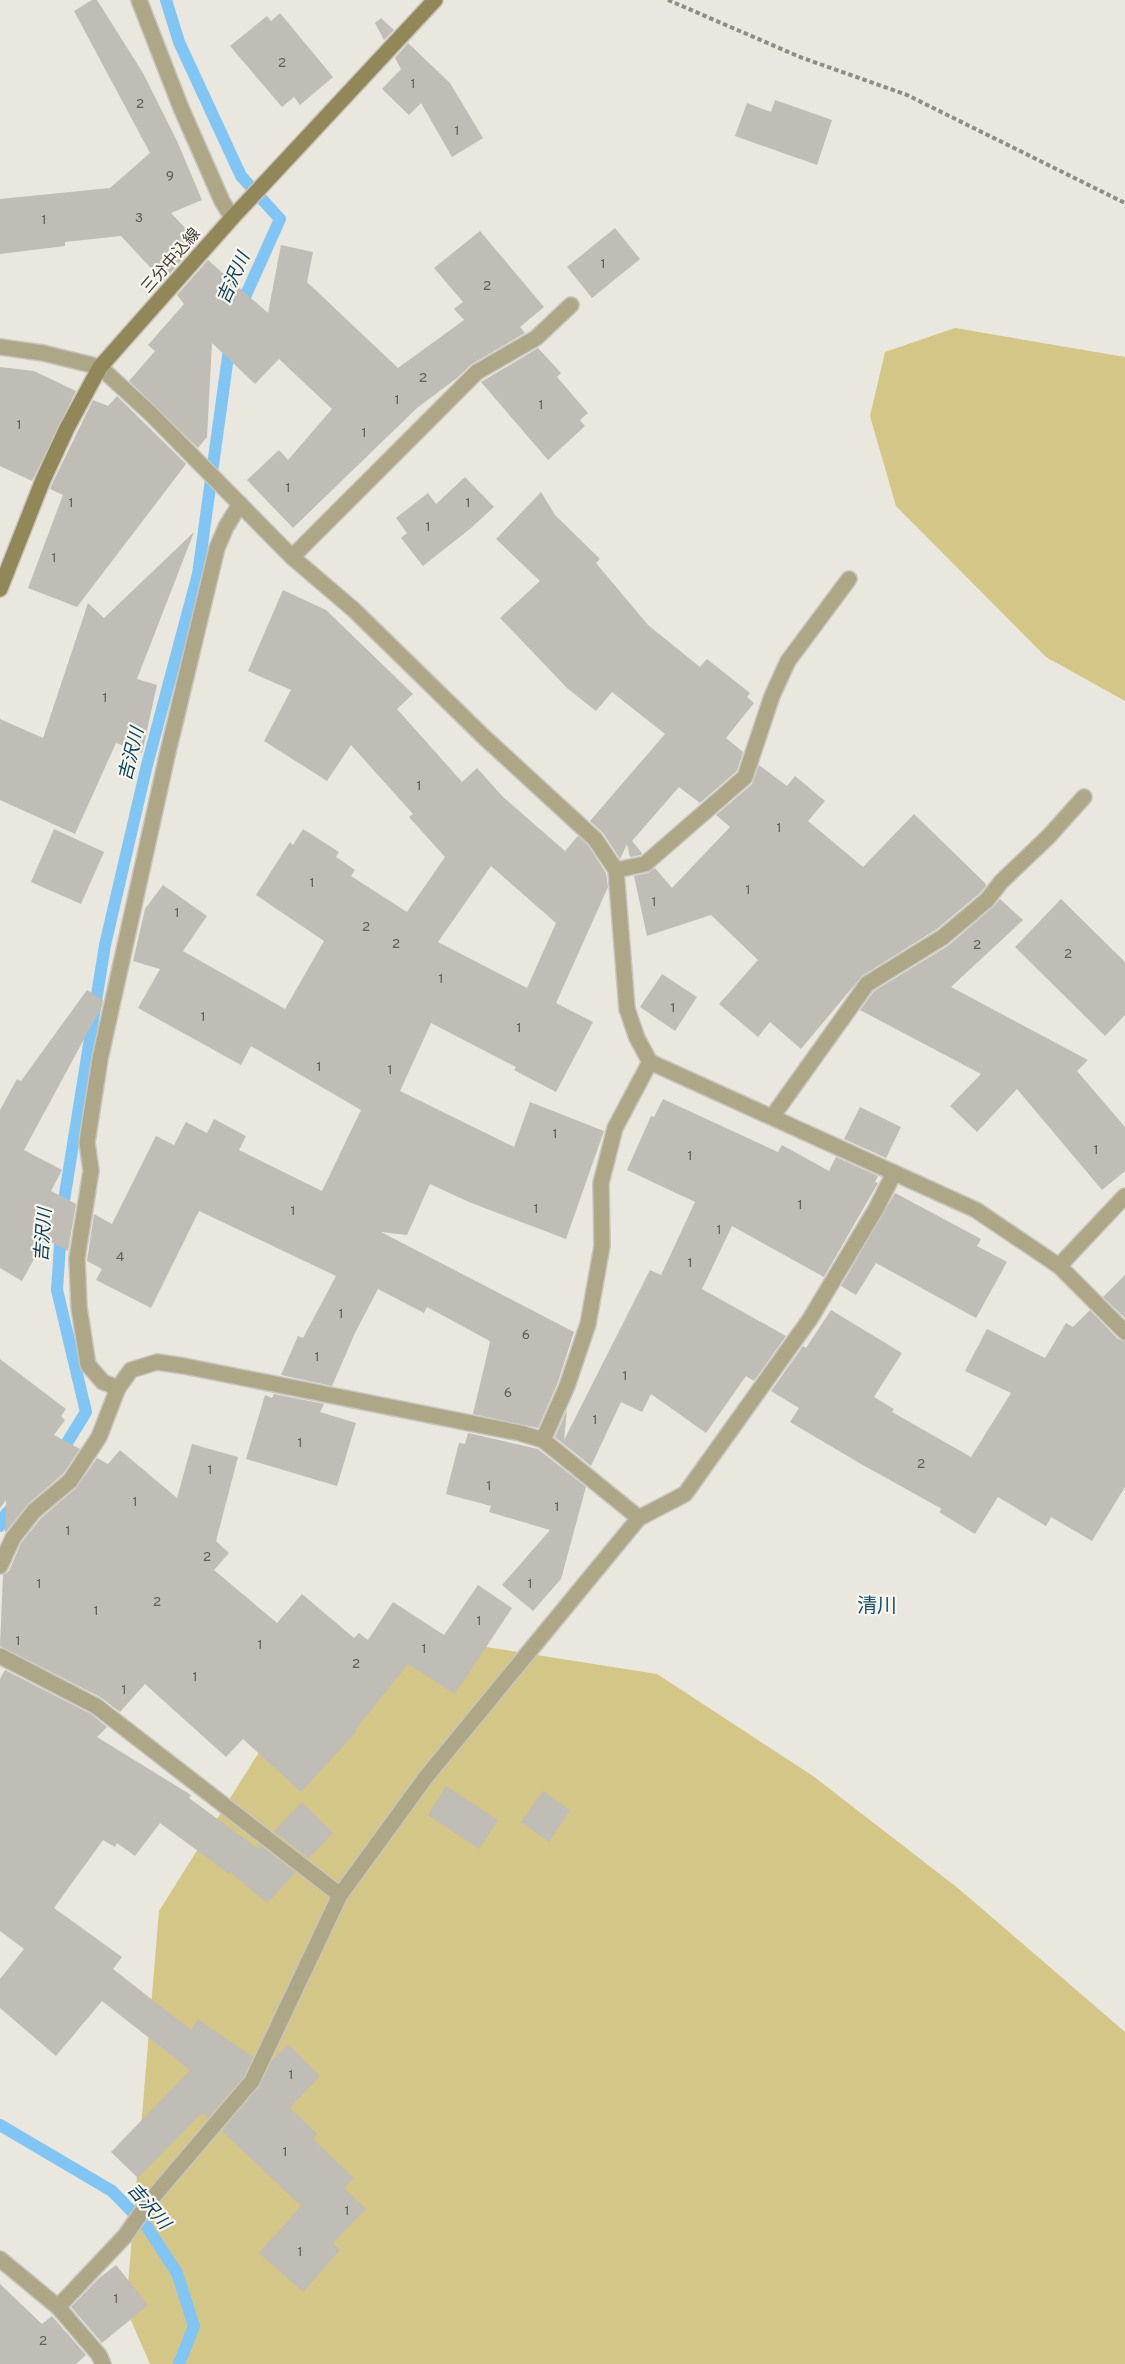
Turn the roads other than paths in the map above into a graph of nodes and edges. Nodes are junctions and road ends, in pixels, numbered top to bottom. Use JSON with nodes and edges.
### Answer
{"nodes":[{"id":1,"x":139,"y":0,"type":"edge"},
{"id":2,"x":435,"y":0,"type":"edge"},
{"id":3,"x":236,"y":214,"type":"junction"},
{"id":4,"x":570,"y":305,"type":"dead end"},
{"id":5,"x":0,"y":347,"type":"edge"},
{"id":6,"x":100,"y":367,"type":"junction"},
{"id":7,"x":240,"y":504,"type":"junction"},
{"id":8,"x":292,"y":557,"type":"junction"},
{"id":9,"x":849,"y":579,"type":"dead end"},
{"id":10,"x":0,"y":589,"type":"edge"},
{"id":11,"x":1084,"y":797,"type":"dead end"},
{"id":12,"x":616,"y":870,"type":"junction"},
{"id":13,"x":650,"y":1062,"type":"junction"},
{"id":14,"x":772,"y":1117,"type":"junction"},
{"id":15,"x":894,"y":1173,"type":"junction"},
{"id":16,"x":1125,"y":1196,"type":"edge"},
{"id":17,"x":1059,"y":1266,"type":"junction"},
{"id":18,"x":1125,"y":1332,"type":"edge"},
{"id":19,"x":118,"y":1388,"type":"junction"},
{"id":20,"x":543,"y":1440,"type":"junction"},
{"id":21,"x":639,"y":1518,"type":"junction"},
{"id":22,"x":0,"y":1566,"type":"edge"},
{"id":23,"x":0,"y":1656,"type":"edge"},
{"id":24,"x":340,"y":1895,"type":"junction"},
{"id":25,"x":0,"y":2259,"type":"edge"},
{"id":26,"x":58,"y":2307,"type":"junction"},
{"id":27,"x":103,"y":2364,"type":"edge"}],
"edges":[{"from":1,"to":3,"type":"street"},
{"from":2,"to":3,"type":"main road","name":"三分中込線"},
{"from":3,"to":6,"type":"main road","name":"三分中込線"},
{"from":4,"to":8,"type":"street"},
{"from":5,"to":6,"type":"street"},
{"from":6,"to":7,"type":"street"},
{"from":6,"to":10,"type":"main road","name":"三分中込線"},
{"from":7,"to":8,"type":"street"},
{"from":7,"to":19,"type":"street"},
{"from":8,"to":12,"type":"street"},
{"from":9,"to":12,"type":"street"},
{"from":11,"to":14,"type":"street"},
{"from":12,"to":13,"type":"street"},
{"from":13,"to":14,"type":"street"},
{"from":13,"to":20,"type":"street"},
{"from":14,"to":15,"type":"street"},
{"from":15,"to":17,"type":"street"},
{"from":15,"to":21,"type":"street"},
{"from":16,"to":17,"type":"street"},
{"from":17,"to":18,"type":"street"},
{"from":19,"to":20,"type":"street"},
{"from":19,"to":22,"type":"street"},
{"from":20,"to":21,"type":"street"},
{"from":21,"to":24,"type":"street"},
{"from":23,"to":24,"type":"street"},
{"from":24,"to":26,"type":"street"},
{"from":25,"to":26,"type":"street"},
{"from":26,"to":27,"type":"street"}]}
